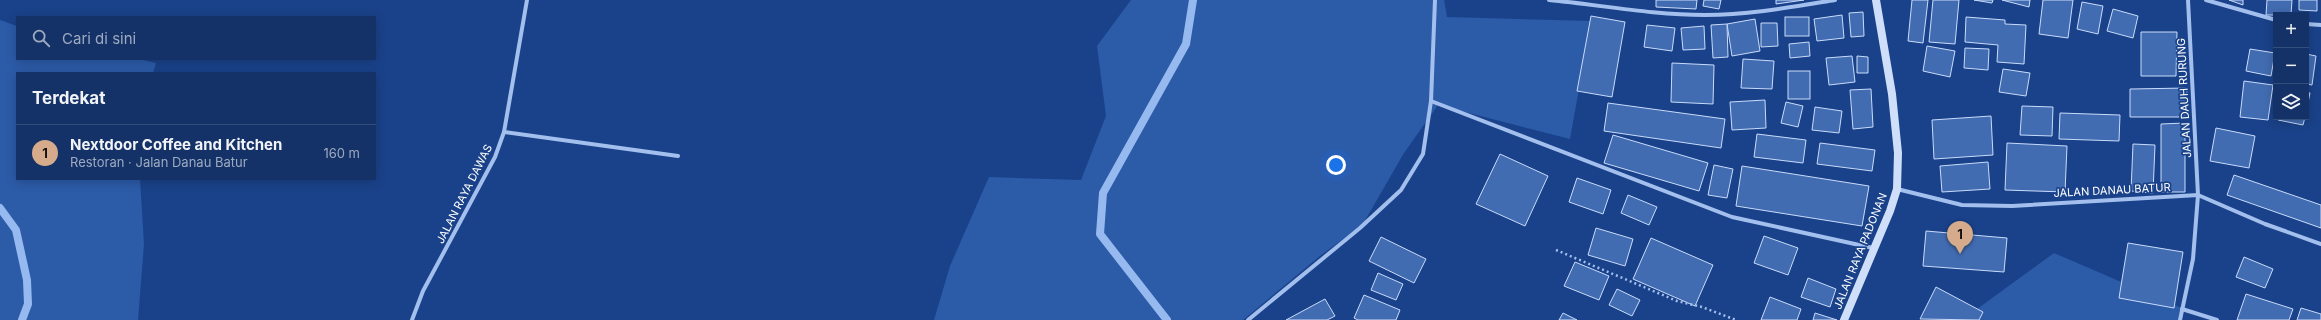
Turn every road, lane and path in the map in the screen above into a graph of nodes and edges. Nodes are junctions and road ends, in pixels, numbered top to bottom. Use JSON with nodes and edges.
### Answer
{"nodes":[{"id":1,"x":527,"y":0,"type":"edge"},
{"id":2,"x":1435,"y":0,"type":"edge"},
{"id":3,"x":1549,"y":0,"type":"edge"},
{"id":4,"x":1835,"y":0,"type":"edge"},
{"id":5,"x":1876,"y":0,"type":"edge"},
{"id":6,"x":2188,"y":0,"type":"edge"},
{"id":7,"x":2206,"y":0,"type":"edge"},
{"id":8,"x":2273,"y":19,"type":"edge"},
{"id":9,"x":2309,"y":24,"type":"edge"},
{"id":10,"x":2321,"y":25,"type":"edge"},
{"id":11,"x":1431,"y":101,"type":"junction"},
{"id":12,"x":504,"y":132,"type":"junction"},
{"id":13,"x":678,"y":156,"type":"dead end"},
{"id":14,"x":1897,"y":189,"type":"junction"},
{"id":15,"x":2198,"y":195,"type":"junction"},
{"id":16,"x":2321,"y":244,"type":"edge"},
{"id":17,"x":1873,"y":248,"type":"junction"},
{"id":18,"x":1556,"y":250,"type":"dead end"},
{"id":19,"x":2182,"y":309,"type":"junction"},
{"id":20,"x":412,"y":320,"type":"edge"},
{"id":21,"x":1248,"y":320,"type":"edge"},
{"id":22,"x":1736,"y":320,"type":"edge"},
{"id":23,"x":1844,"y":320,"type":"edge"},
{"id":24,"x":2180,"y":320,"type":"edge"},
{"id":25,"x":2217,"y":320,"type":"edge"}],
"edges":[{"from":1,"to":12,"type":"street","name":"JALAN RAYA DAWAS"},
{"from":2,"to":11,"type":"street"},
{"from":3,"to":4,"type":"street"},
{"from":5,"to":14,"type":"main road","name":"JALAN RAYA PADONAN"},
{"from":6,"to":15,"type":"street","name":"JALAN DAUH RURUNG"},
{"from":7,"to":8,"type":"street"},
{"from":9,"to":10,"type":"street"},
{"from":11,"to":17,"type":"street"},
{"from":11,"to":21,"type":"street"},
{"from":12,"to":13,"type":"street"},
{"from":12,"to":20,"type":"street","name":"JALAN RAYA DAWAS"},
{"from":14,"to":15,"type":"street","name":"JALAN DANAU BATUR"},
{"from":14,"to":17,"type":"main road","name":"JALAN RAYA PADONAN"},
{"from":15,"to":16,"type":"street","name":"JALAN DANAU BATUR"},
{"from":15,"to":19,"type":"street","name":"JALAN DAUH RURUNG"},
{"from":17,"to":23,"type":"main road","name":"JALAN RAYA PADONAN"},
{"from":18,"to":22,"type":"path"},
{"from":19,"to":24,"type":"street","name":"JALAN DAUH RURUNG"},
{"from":19,"to":25,"type":"street"}]}
